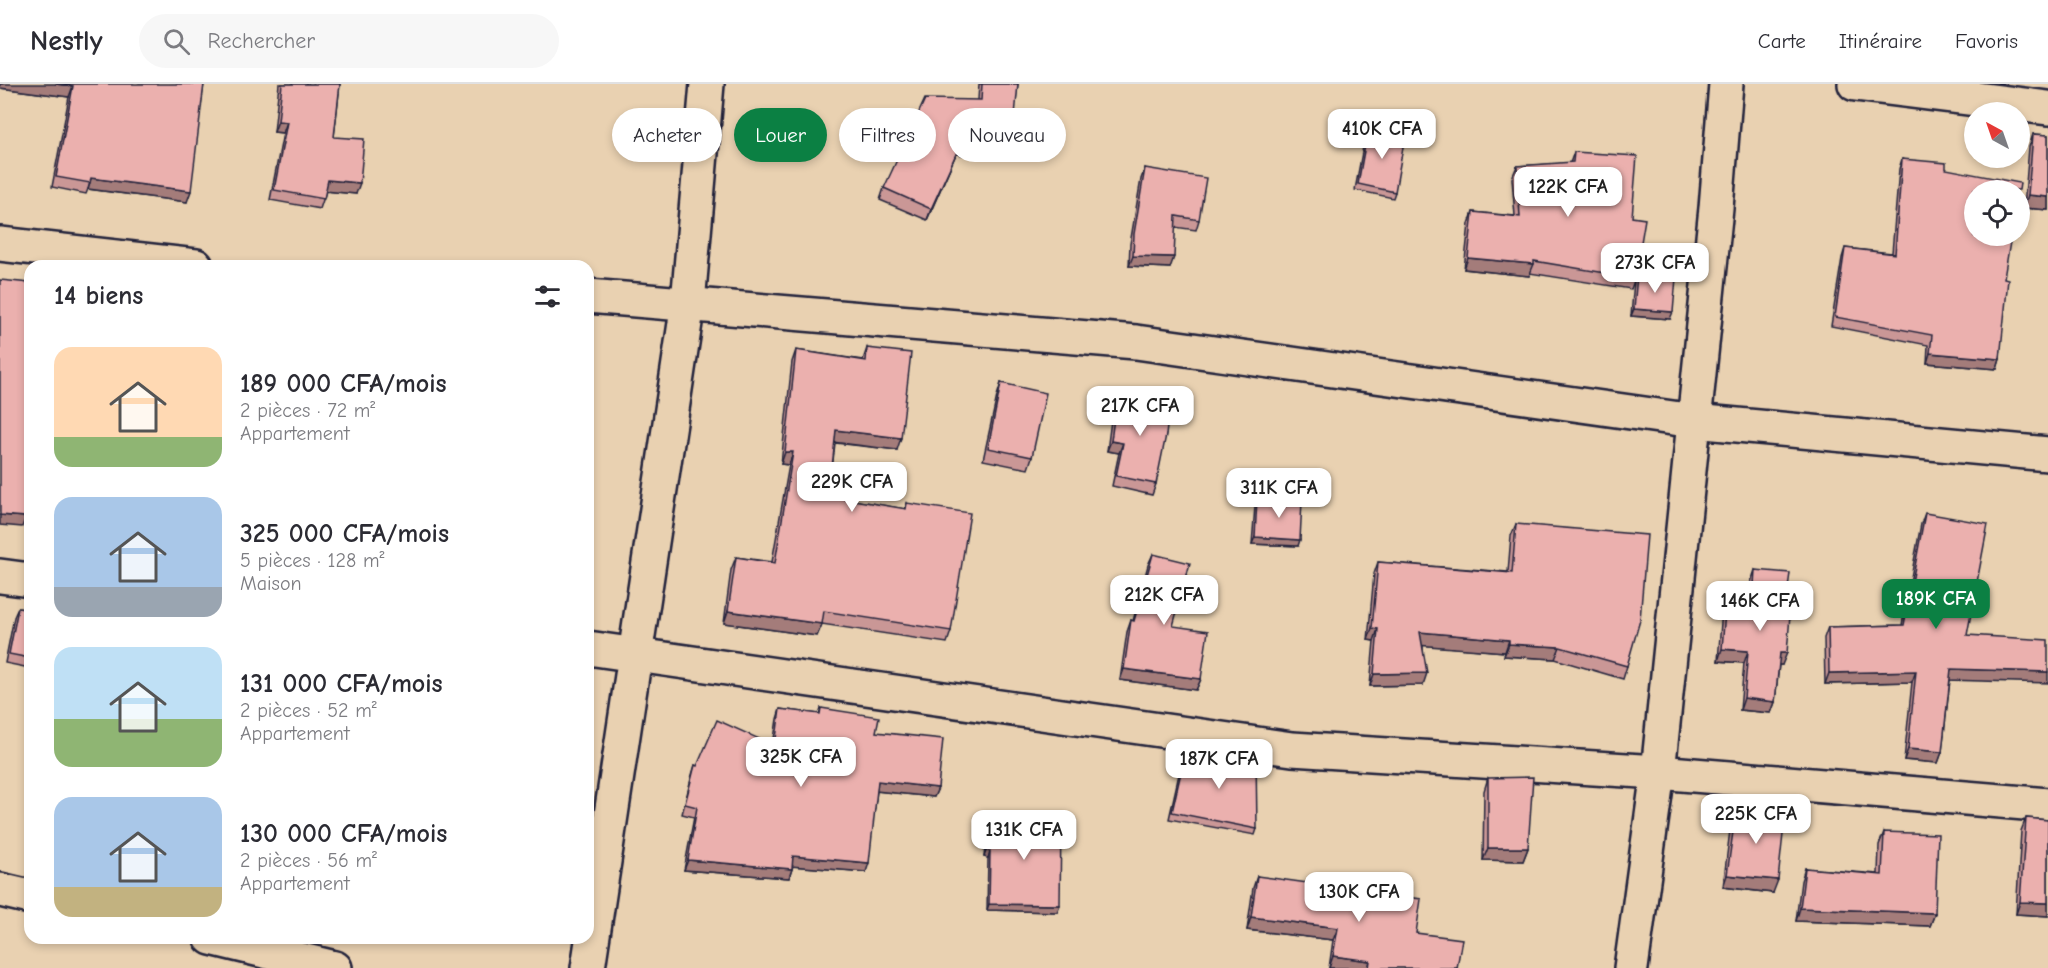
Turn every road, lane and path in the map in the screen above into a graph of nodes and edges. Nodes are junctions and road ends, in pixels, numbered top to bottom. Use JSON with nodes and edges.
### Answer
{"nodes":[{"id":1,"x":707,"y":84,"type":"edge"},
{"id":2,"x":1726,"y":84,"type":"edge"},
{"id":3,"x":1855,"y":84,"type":"edge"},
{"id":4,"x":2048,"y":108,"type":"edge"},
{"id":5,"x":0,"y":244,"type":"edge"},
{"id":6,"x":143,"y":260,"type":"edge"},
{"id":7,"x":594,"y":296,"type":"edge"},
{"id":8,"x":688,"y":303,"type":"junction"},
{"id":9,"x":1694,"y":421,"type":"junction"},
{"id":10,"x":2048,"y":454,"type":"edge"},
{"id":11,"x":0,"y":576,"type":"edge"},
{"id":12,"x":24,"y":579,"type":"edge"},
{"id":13,"x":594,"y":649,"type":"edge"},
{"id":14,"x":634,"y":653,"type":"junction"},
{"id":15,"x":1658,"y":772,"type":"junction"},
{"id":16,"x":2048,"y":805,"type":"edge"},
{"id":17,"x":0,"y":890,"type":"edge"},
{"id":18,"x":24,"y":896,"type":"edge"},
{"id":19,"x":594,"y":927,"type":"edge"},
{"id":20,"x":236,"y":944,"type":"edge"},
{"id":21,"x":592,"y":944,"type":"edge"},
{"id":22,"x":335,"y":968,"type":"edge"},
{"id":23,"x":588,"y":968,"type":"edge"},
{"id":24,"x":1631,"y":968,"type":"edge"}],
"edges":[{"from":1,"to":8,"type":"street"},
{"from":2,"to":9,"type":"street"},
{"from":3,"to":4,"type":"street"},
{"from":5,"to":6,"type":"street"},
{"from":7,"to":8,"type":"street"},
{"from":8,"to":9,"type":"street"},
{"from":8,"to":14,"type":"street"},
{"from":9,"to":10,"type":"street"},
{"from":9,"to":15,"type":"street"},
{"from":11,"to":12,"type":"street"},
{"from":13,"to":14,"type":"street"},
{"from":14,"to":15,"type":"street"},
{"from":14,"to":19,"type":"street"},
{"from":15,"to":16,"type":"street"},
{"from":15,"to":24,"type":"street"},
{"from":17,"to":18,"type":"street"},
{"from":20,"to":22,"type":"street"},
{"from":21,"to":23,"type":"street"}]}
